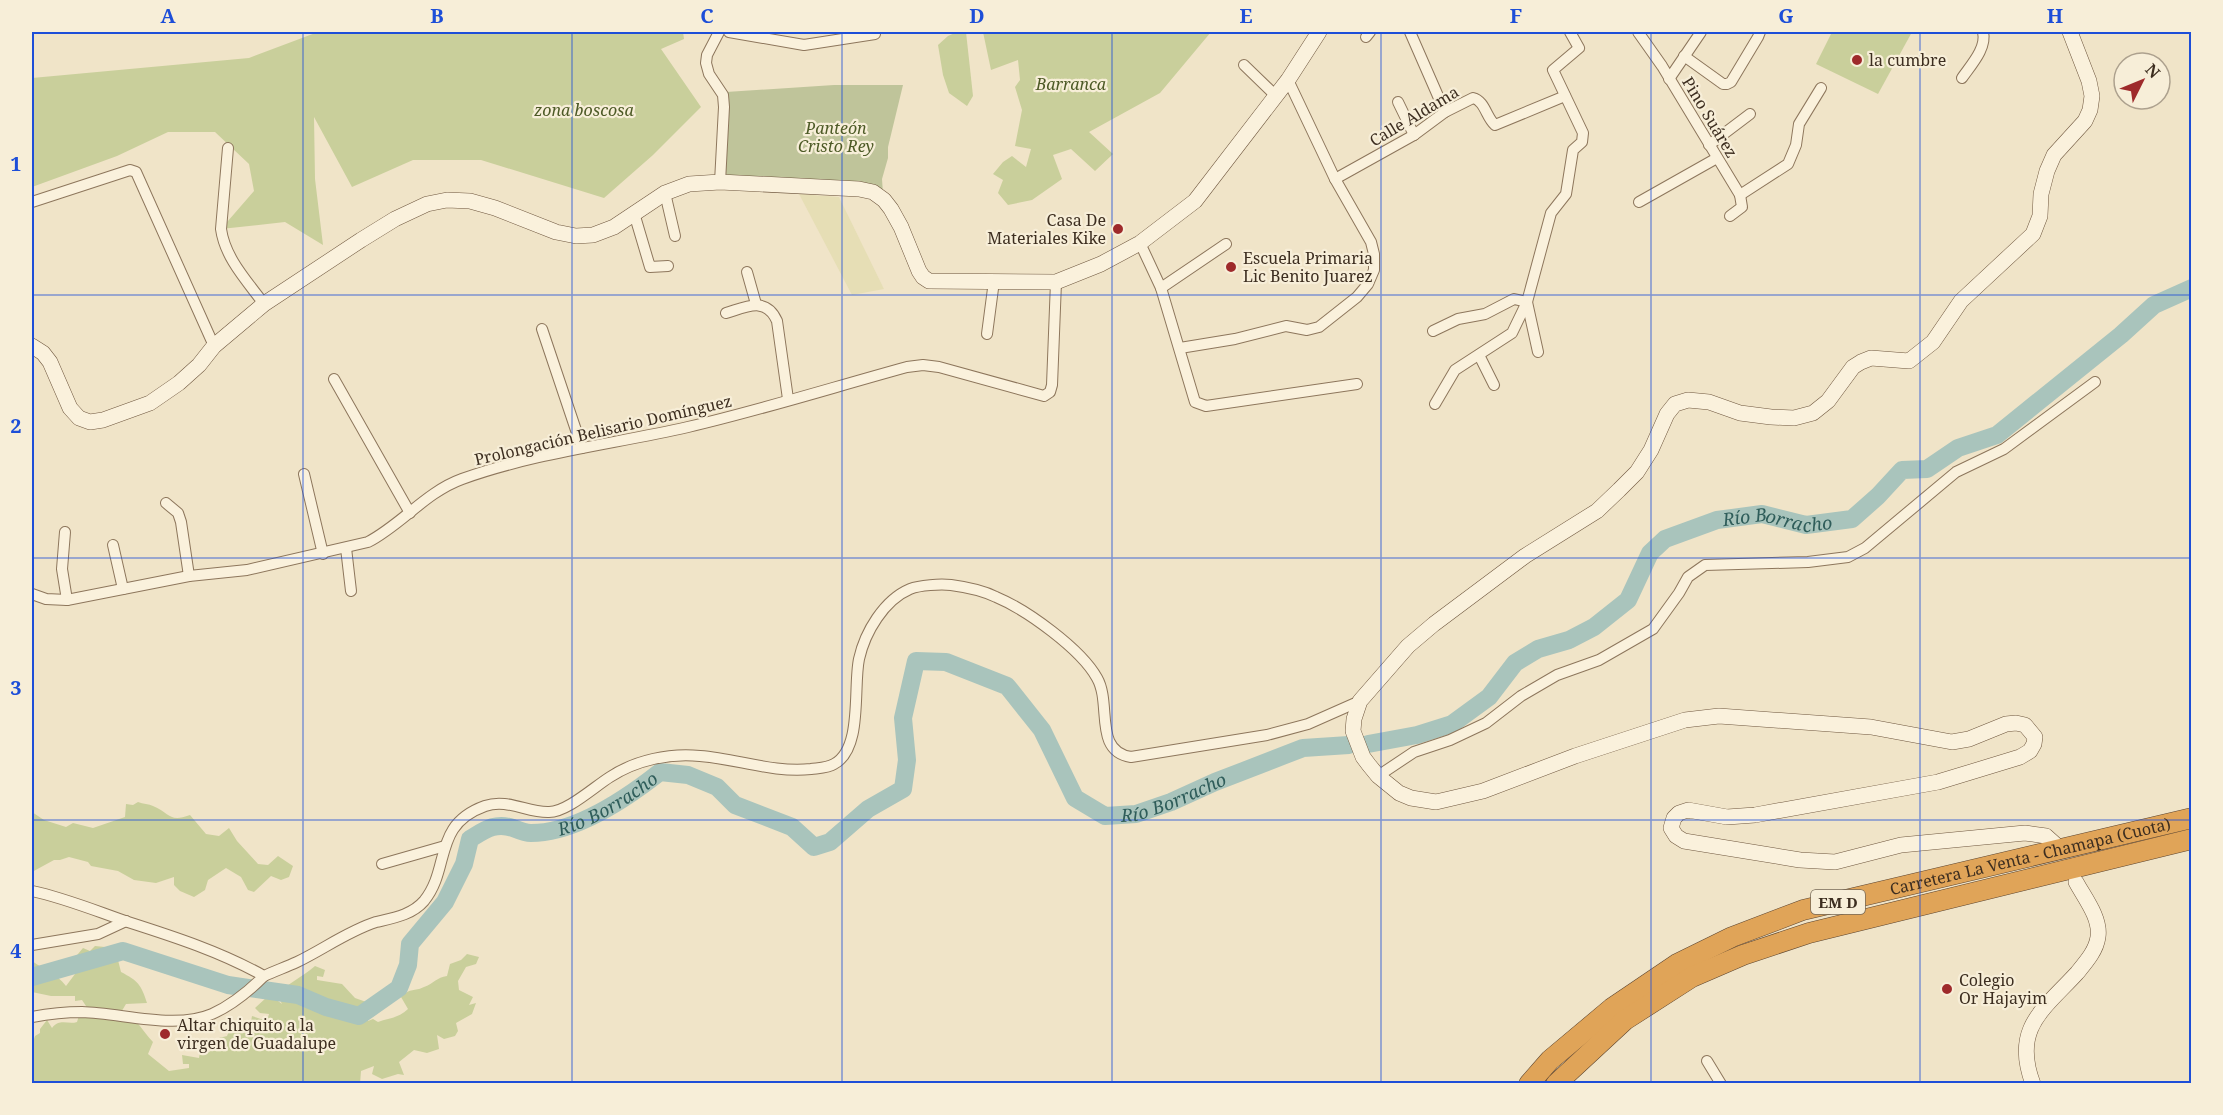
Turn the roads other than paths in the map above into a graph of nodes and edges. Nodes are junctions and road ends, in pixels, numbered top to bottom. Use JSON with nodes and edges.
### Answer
{"nodes":[{"id":1,"x":719,"y":32,"type":"edge"},
{"id":2,"x":729,"y":32,"type":"edge"},
{"id":3,"x":1319,"y":32,"type":"edge"},
{"id":4,"x":1410,"y":32,"type":"edge"},
{"id":5,"x":1570,"y":32,"type":"edge"},
{"id":6,"x":1638,"y":32,"type":"edge"},
{"id":7,"x":1701,"y":32,"type":"edge"},
{"id":8,"x":1760,"y":32,"type":"edge"},
{"id":9,"x":1983,"y":32,"type":"edge"},
{"id":10,"x":2070,"y":32,"type":"edge"},
{"id":11,"x":875,"y":34,"type":"dead end"},
{"id":12,"x":1684,"y":56,"type":"junction"},
{"id":13,"x":1244,"y":65,"type":"dead end"},
{"id":14,"x":1962,"y":78,"type":"dead end"},
{"id":15,"x":1669,"y":79,"type":"junction"},
{"id":16,"x":1288,"y":80,"type":"junction"},
{"id":17,"x":1821,"y":88,"type":"dead end"},
{"id":18,"x":1276,"y":96,"type":"junction"},
{"id":19,"x":1565,"y":96,"type":"junction"},
{"id":20,"x":1398,"y":102,"type":"dead end"},
{"id":21,"x":1445,"y":112,"type":"junction"},
{"id":22,"x":1750,"y":114,"type":"dead end"},
{"id":23,"x":1414,"y":135,"type":"junction"},
{"id":24,"x":1709,"y":145,"type":"junction"},
{"id":25,"x":228,"y":148,"type":"dead end"},
{"id":26,"x":1717,"y":158,"type":"junction"},
{"id":27,"x":1335,"y":179,"type":"junction"},
{"id":28,"x":720,"y":182,"type":"junction"},
{"id":29,"x":665,"y":193,"type":"junction"},
{"id":30,"x":1740,"y":195,"type":"junction"},
{"id":31,"x":32,"y":202,"type":"edge"},
{"id":32,"x":1639,"y":202,"type":"dead end"},
{"id":33,"x":633,"y":213,"type":"junction"},
{"id":34,"x":1730,"y":216,"type":"dead end"},
{"id":35,"x":675,"y":236,"type":"dead end"},
{"id":36,"x":1140,"y":243,"type":"junction"},
{"id":37,"x":1226,"y":244,"type":"dead end"},
{"id":38,"x":668,"y":266,"type":"dead end"},
{"id":39,"x":747,"y":272,"type":"dead end"},
{"id":40,"x":994,"y":281,"type":"junction"},
{"id":41,"x":1056,"y":282,"type":"junction"},
{"id":42,"x":1161,"y":288,"type":"junction"},
{"id":43,"x":1527,"y":302,"type":"junction"},
{"id":44,"x":264,"y":304,"type":"junction"},
{"id":45,"x":756,"y":304,"type":"junction"},
{"id":46,"x":726,"y":313,"type":"dead end"},
{"id":47,"x":543,"y":329,"type":"dead end"},
{"id":48,"x":1433,"y":331,"type":"dead end"},
{"id":49,"x":987,"y":334,"type":"dead end"},
{"id":50,"x":32,"y":346,"type":"edge"},
{"id":51,"x":214,"y":346,"type":"junction"},
{"id":52,"x":1180,"y":348,"type":"junction"},
{"id":53,"x":1538,"y":352,"type":"dead end"},
{"id":54,"x":1479,"y":355,"type":"junction"},
{"id":55,"x":334,"y":379,"type":"dead end"},
{"id":56,"x":2095,"y":382,"type":"dead end"},
{"id":57,"x":1357,"y":384,"type":"dead end"},
{"id":58,"x":1494,"y":385,"type":"dead end"},
{"id":59,"x":788,"y":399,"type":"junction"},
{"id":60,"x":1435,"y":404,"type":"dead end"},
{"id":61,"x":582,"y":448,"type":"junction"},
{"id":62,"x":304,"y":474,"type":"dead end"},
{"id":63,"x":166,"y":503,"type":"dead end"},
{"id":64,"x":410,"y":513,"type":"junction"},
{"id":65,"x":65,"y":532,"type":"dead end"},
{"id":66,"x":113,"y":545,"type":"dead end"},
{"id":67,"x":346,"y":548,"type":"junction"},
{"id":68,"x":323,"y":554,"type":"junction"},
{"id":69,"x":189,"y":576,"type":"junction"},
{"id":70,"x":123,"y":589,"type":"junction"},
{"id":71,"x":351,"y":591,"type":"dead end"},
{"id":72,"x":32,"y":594,"type":"edge"},
{"id":73,"x":67,"y":600,"type":"junction"},
{"id":74,"x":1360,"y":701,"type":"junction"},
{"id":75,"x":1378,"y":776,"type":"junction"},
{"id":76,"x":2192,"y":818,"type":"edge"},
{"id":77,"x":2192,"y":839,"type":"edge"},
{"id":78,"x":2056,"y":845,"type":"dead end"},
{"id":79,"x":445,"y":846,"type":"junction"},
{"id":80,"x":382,"y":864,"type":"dead end"},
{"id":81,"x":2076,"y":882,"type":"dead end"},
{"id":82,"x":32,"y":891,"type":"edge"},
{"id":83,"x":126,"y":921,"type":"junction"},
{"id":84,"x":32,"y":945,"type":"edge"},
{"id":85,"x":264,"y":976,"type":"junction"},
{"id":86,"x":32,"y":1017,"type":"edge"},
{"id":87,"x":1707,"y":1061,"type":"dead end"},
{"id":88,"x":1529,"y":1083,"type":"edge"},
{"id":89,"x":1556,"y":1083,"type":"edge"},
{"id":90,"x":1721,"y":1083,"type":"edge"},
{"id":91,"x":2033,"y":1083,"type":"edge"}],
"edges":[{"from":1,"to":28,"type":"street"},
{"from":2,"to":11,"type":"street"},
{"from":3,"to":16,"type":"main road"},
{"from":4,"to":21,"type":"street"},
{"from":5,"to":19,"type":"street"},
{"from":6,"to":15,"type":"street","name":"Pino Suárez"},
{"from":7,"to":12,"type":"street"},
{"from":8,"to":12,"type":"street"},
{"from":9,"to":14,"type":"street"},
{"from":10,"to":74,"type":"main road"},
{"from":12,"to":15,"type":"street"},
{"from":13,"to":18,"type":"street"},
{"from":15,"to":24,"type":"street","name":"Pino Suárez"},
{"from":16,"to":18,"type":"main road"},
{"from":16,"to":27,"type":"street"},
{"from":17,"to":30,"type":"street"},
{"from":18,"to":36,"type":"main road"},
{"from":19,"to":21,"type":"street","name":"Calle Aldama"},
{"from":19,"to":43,"type":"street"},
{"from":20,"to":23,"type":"street"},
{"from":21,"to":23,"type":"street","name":"Calle Aldama"},
{"from":22,"to":24,"type":"street"},
{"from":23,"to":27,"type":"street","name":"Calle Aldama"},
{"from":24,"to":26,"type":"street","name":"Pino Suárez"},
{"from":25,"to":44,"type":"street"},
{"from":26,"to":30,"type":"street","name":"Pino Suárez"},
{"from":26,"to":32,"type":"street"},
{"from":27,"to":52,"type":"street"},
{"from":28,"to":29,"type":"main road"},
{"from":28,"to":40,"type":"main road"},
{"from":29,"to":33,"type":"main road"},
{"from":29,"to":35,"type":"street"},
{"from":30,"to":34,"type":"street"},
{"from":31,"to":51,"type":"street"},
{"from":33,"to":38,"type":"street"},
{"from":33,"to":44,"type":"main road"},
{"from":36,"to":41,"type":"main road"},
{"from":36,"to":42,"type":"street"},
{"from":37,"to":42,"type":"street"},
{"from":39,"to":45,"type":"street"},
{"from":40,"to":41,"type":"main road"},
{"from":40,"to":49,"type":"street"},
{"from":41,"to":59,"type":"street","name":"Prolongación Belisario Domínguez"},
{"from":42,"to":52,"type":"street"},
{"from":43,"to":48,"type":"street"},
{"from":43,"to":53,"type":"street"},
{"from":43,"to":54,"type":"street"},
{"from":44,"to":51,"type":"main road"},
{"from":45,"to":46,"type":"street"},
{"from":45,"to":59,"type":"street"},
{"from":47,"to":61,"type":"street"},
{"from":50,"to":51,"type":"main road"},
{"from":52,"to":57,"type":"street"},
{"from":54,"to":58,"type":"street"},
{"from":54,"to":60,"type":"street"},
{"from":55,"to":64,"type":"street"},
{"from":56,"to":75,"type":"street"},
{"from":59,"to":61,"type":"street","name":"Prolongación Belisario Domínguez"},
{"from":61,"to":64,"type":"street","name":"Prolongación Belisario Domínguez"},
{"from":62,"to":68,"type":"street"},
{"from":63,"to":69,"type":"street"},
{"from":64,"to":67,"type":"street","name":"Prolongación Belisario Domínguez"},
{"from":65,"to":73,"type":"street"},
{"from":66,"to":70,"type":"street"},
{"from":67,"to":68,"type":"street","name":"Prolongación Belisario Domínguez"},
{"from":67,"to":71,"type":"street"},
{"from":68,"to":69,"type":"street","name":"Prolongación Belisario Domínguez"},
{"from":69,"to":70,"type":"street","name":"Prolongación Belisario Domínguez"},
{"from":70,"to":73,"type":"street","name":"Prolongación Belisario Domínguez"},
{"from":72,"to":73,"type":"street","name":"Prolongación Belisario Domínguez"},
{"from":74,"to":75,"type":"main road"},
{"from":74,"to":79,"type":"street"},
{"from":75,"to":78,"type":"main road"},
{"from":76,"to":88,"type":"highway","name":"Carretera La Venta - Chamapa (Cuota)","number":"EM D"},
{"from":77,"to":89,"type":"highway","name":"Carretera La Venta - Chamapa (Cuota)","number":"EM D"},
{"from":79,"to":80,"type":"street"},
{"from":79,"to":85,"type":"street"},
{"from":81,"to":91,"type":"main road"},
{"from":82,"to":83,"type":"street"},
{"from":83,"to":84,"type":"street"},
{"from":83,"to":85,"type":"street"},
{"from":85,"to":86,"type":"street"},
{"from":87,"to":90,"type":"street"}]}
